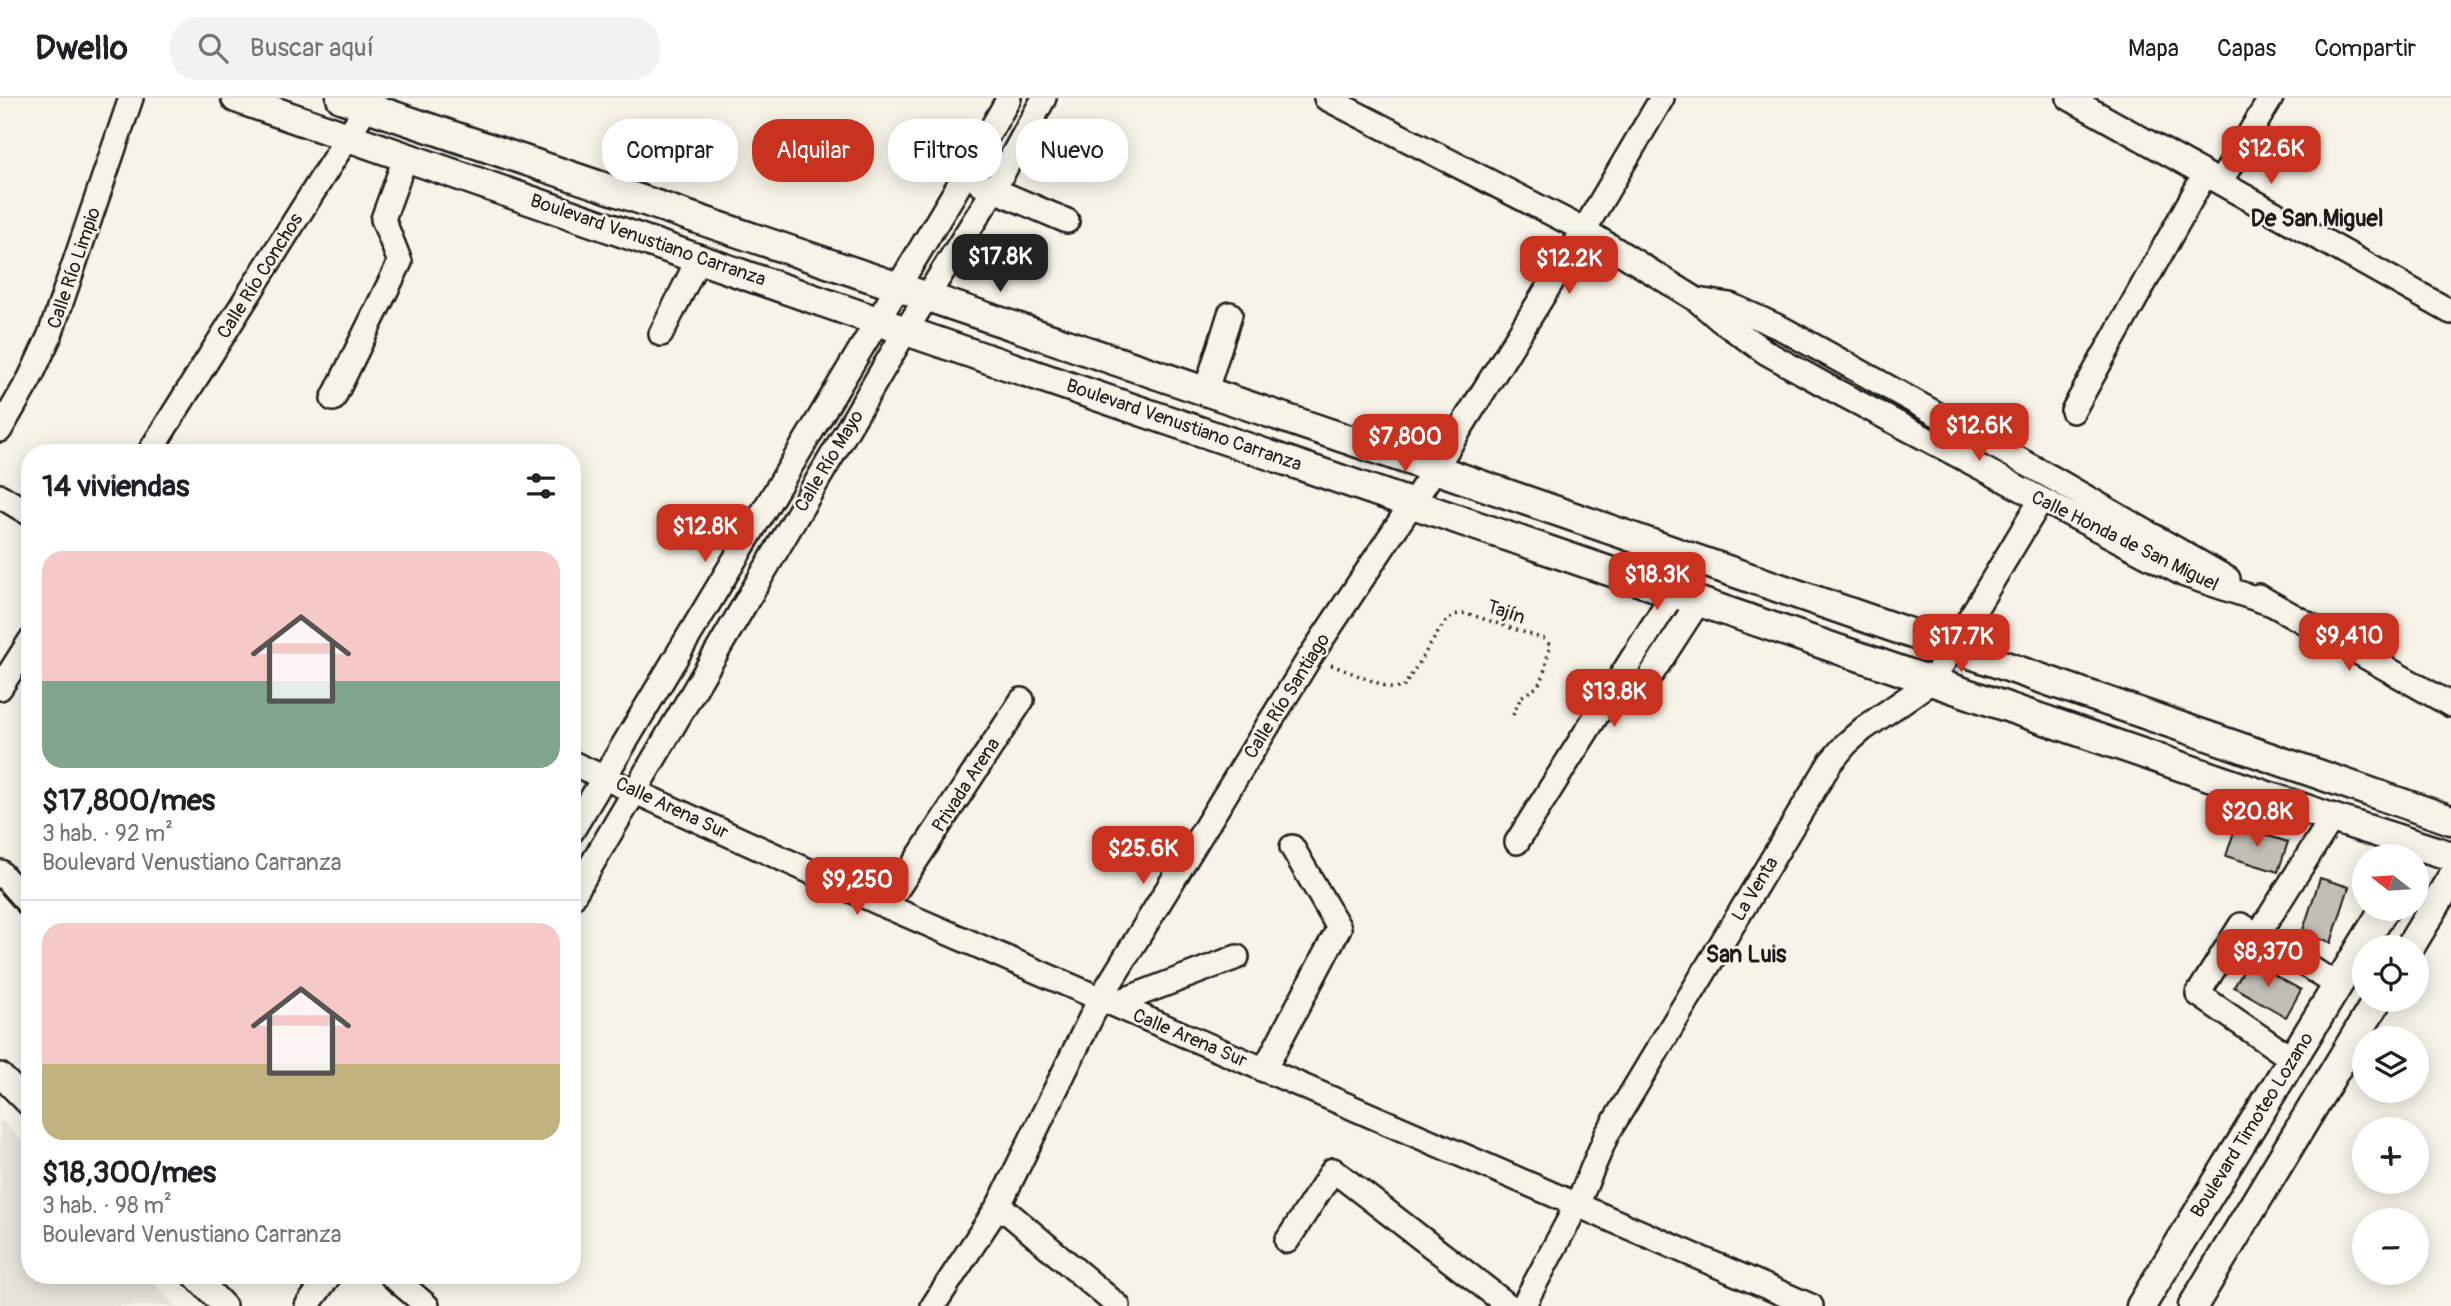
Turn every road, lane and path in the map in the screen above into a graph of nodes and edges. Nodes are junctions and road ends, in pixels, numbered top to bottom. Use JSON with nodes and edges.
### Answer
{"nodes":[{"id":1,"x":131,"y":98,"type":"edge"},
{"id":2,"x":236,"y":98,"type":"edge"},
{"id":3,"x":1009,"y":98,"type":"edge"},
{"id":4,"x":1044,"y":98,"type":"edge"},
{"id":5,"x":1326,"y":98,"type":"edge"},
{"id":6,"x":1662,"y":98,"type":"edge"},
{"id":7,"x":2069,"y":98,"type":"edge"},
{"id":8,"x":2272,"y":98,"type":"edge"},
{"id":9,"x":360,"y":101,"type":"edge"},
{"id":10,"x":997,"y":119,"type":"edge"},
{"id":11,"x":349,"y":136,"type":"junction"},
{"id":12,"x":406,"y":156,"type":"junction"},
{"id":13,"x":2212,"y":178,"type":"junction"},
{"id":14,"x":961,"y":182,"type":"edge"},
{"id":15,"x":976,"y":182,"type":"edge"},
{"id":16,"x":992,"y":191,"type":"junction"},
{"id":17,"x":1067,"y":220,"type":"dead end"},
{"id":18,"x":1584,"y":230,"type":"junction"},
{"id":19,"x":699,"y":258,"type":"junction"},
{"id":20,"x":898,"y":285,"type":"junction"},
{"id":21,"x":928,"y":295,"type":"junction"},
{"id":22,"x":1697,"y":300,"type":"junction"},
{"id":23,"x":2451,"y":312,"type":"edge"},
{"id":24,"x":1230,"y":314,"type":"dead end"},
{"id":25,"x":877,"y":321,"type":"junction"},
{"id":26,"x":906,"y":330,"type":"junction"},
{"id":27,"x":662,"y":334,"type":"dead end"},
{"id":28,"x":1206,"y":390,"type":"junction"},
{"id":29,"x":333,"y":399,"type":"dead end"},
{"id":30,"x":2073,"y":411,"type":"dead end"},
{"id":31,"x":0,"y":430,"type":"edge"},
{"id":32,"x":155,"y":444,"type":"edge"},
{"id":33,"x":1435,"y":469,"type":"junction"},
{"id":34,"x":0,"y":496,"type":"edge"},
{"id":35,"x":2041,"y":500,"type":"junction"},
{"id":36,"x":1412,"y":503,"type":"junction"},
{"id":37,"x":21,"y":509,"type":"edge"},
{"id":38,"x":1686,"y":597,"type":"junction"},
{"id":39,"x":2269,"y":603,"type":"junction"},
{"id":40,"x":1952,"y":646,"type":"junction"},
{"id":41,"x":21,"y":655,"type":"edge"},
{"id":42,"x":1310,"y":657,"type":"junction"},
{"id":43,"x":1653,"y":672,"type":"dead end"},
{"id":44,"x":1932,"y":681,"type":"junction"},
{"id":45,"x":0,"y":688,"type":"edge"},
{"id":46,"x":1022,"y":700,"type":"dead end"},
{"id":47,"x":2451,"y":705,"type":"edge"},
{"id":48,"x":1512,"y":717,"type":"dead end"},
{"id":49,"x":581,"y":767,"type":"edge"},
{"id":50,"x":604,"y":777,"type":"junction"},
{"id":51,"x":634,"y":791,"type":"junction"},
{"id":52,"x":2448,"y":812,"type":"edge"},
{"id":53,"x":581,"y":816,"type":"edge"},
{"id":54,"x":2332,"y":818,"type":"junction"},
{"id":55,"x":1517,"y":842,"type":"dead end"},
{"id":56,"x":2401,"y":844,"type":"edge"},
{"id":57,"x":2425,"y":844,"type":"edge"},
{"id":58,"x":1292,"y":847,"type":"dead end"},
{"id":59,"x":2429,"y":852,"type":"edge"},
{"id":60,"x":2451,"y":856,"type":"edge"},
{"id":61,"x":0,"y":872,"type":"edge"},
{"id":62,"x":2451,"y":879,"type":"edge"},
{"id":63,"x":581,"y":882,"type":"edge"},
{"id":64,"x":21,"y":896,"type":"edge"},
{"id":65,"x":887,"y":906,"type":"junction"},
{"id":66,"x":2377,"y":921,"type":"edge"},
{"id":67,"x":2258,"y":935,"type":"junction"},
{"id":68,"x":2417,"y":935,"type":"edge"},
{"id":69,"x":1237,"y":957,"type":"dead end"},
{"id":70,"x":2337,"y":985,"type":"junction"},
{"id":71,"x":1106,"y":1001,"type":"junction"},
{"id":72,"x":2370,"y":1012,"type":"edge"},
{"id":73,"x":2292,"y":1059,"type":"junction"},
{"id":74,"x":1264,"y":1070,"type":"junction"},
{"id":75,"x":0,"y":1075,"type":"edge"},
{"id":76,"x":21,"y":1096,"type":"edge"},
{"id":77,"x":999,"y":1205,"type":"junction"},
{"id":78,"x":1577,"y":1205,"type":"junction"},
{"id":79,"x":1287,"y":1241,"type":"dead end"},
{"id":80,"x":203,"y":1284,"type":"edge"},
{"id":81,"x":323,"y":1284,"type":"edge"},
{"id":82,"x":401,"y":1284,"type":"edge"},
{"id":83,"x":224,"y":1306,"type":"edge"},
{"id":84,"x":307,"y":1306,"type":"edge"},
{"id":85,"x":427,"y":1306,"type":"edge"},
{"id":86,"x":933,"y":1306,"type":"edge"},
{"id":87,"x":1118,"y":1306,"type":"edge"},
{"id":88,"x":1509,"y":1306,"type":"edge"},
{"id":89,"x":1523,"y":1306,"type":"edge"},
{"id":90,"x":1811,"y":1306,"type":"edge"},
{"id":91,"x":2141,"y":1306,"type":"edge"},
{"id":92,"x":2193,"y":1306,"type":"edge"}],
"edges":[{"from":1,"to":31,"type":"street","name":"Calle Río Limpio"},
{"from":2,"to":11,"type":"main road","name":"Boulevard Venustiano Carranza"},
{"from":3,"to":10,"type":"street","name":"Calle Río Mayo"},
{"from":4,"to":16,"type":"street","name":"Calle Río Mayo"},
{"from":5,"to":18,"type":"street","name":"Calle Honda de San Miguel"},
{"from":6,"to":18,"type":"street","name":"Calle Río Santiago"},
{"from":7,"to":13,"type":"street"},
{"from":8,"to":13,"type":"street"},
{"from":9,"to":11,"type":"street","name":"Calle Río Conchos"},
{"from":9,"to":20,"type":"main road","name":"Boulevard Venustiano Carranza"},
{"from":11,"to":12,"type":"main road","name":"Boulevard Venustiano Carranza"},
{"from":11,"to":32,"type":"street","name":"Calle Río Conchos"},
{"from":12,"to":19,"type":"main road","name":"Boulevard Venustiano Carranza"},
{"from":12,"to":29,"type":"street"},
{"from":13,"to":23,"type":"street"},
{"from":13,"to":30,"type":"street"},
{"from":14,"to":20,"type":"street","name":"Calle Río Mayo"},
{"from":15,"to":16,"type":"street"},
{"from":16,"to":17,"type":"street"},
{"from":16,"to":21,"type":"street","name":"Calle Río Mayo"},
{"from":18,"to":22,"type":"street","name":"Calle Honda de San Miguel"},
{"from":18,"to":33,"type":"street","name":"Calle Río Santiago"},
{"from":19,"to":25,"type":"main road","name":"Boulevard Venustiano Carranza"},
{"from":19,"to":27,"type":"street"},
{"from":20,"to":21,"type":"main road","name":"Boulevard Venustiano Carranza"},
{"from":20,"to":25,"type":"street","name":"Calle Río Mayo"},
{"from":21,"to":26,"type":"street","name":"Calle Río Mayo"},
{"from":21,"to":28,"type":"main road","name":"Boulevard Venustiano Carranza"},
{"from":22,"to":35,"type":"street","name":"Calle Honda de San Miguel"},
{"from":22,"to":39,"type":"street","name":"Calle Honda de San Miguel"},
{"from":24,"to":28,"type":"street"},
{"from":25,"to":26,"type":"main road","name":"Boulevard Venustiano Carranza"},
{"from":25,"to":50,"type":"street","name":"Calle Río Mayo"},
{"from":26,"to":36,"type":"main road","name":"Boulevard Venustiano Carranza"},
{"from":26,"to":51,"type":"street","name":"Calle Río Mayo"},
{"from":28,"to":33,"type":"main road","name":"Boulevard Venustiano Carranza"},
{"from":33,"to":36,"type":"street","name":"Calle Río Santiago"},
{"from":33,"to":40,"type":"main road","name":"Boulevard Venustiano Carranza"},
{"from":34,"to":37,"type":"street"},
{"from":35,"to":39,"type":"street","name":"Calle Honda de San Miguel"},
{"from":35,"to":40,"type":"street"},
{"from":36,"to":38,"type":"main road","name":"Boulevard Venustiano Carranza"},
{"from":36,"to":42,"type":"street","name":"Calle Río Santiago"},
{"from":38,"to":43,"type":"street"},
{"from":38,"to":44,"type":"main road","name":"Boulevard Venustiano Carranza"},
{"from":38,"to":55,"type":"street"},
{"from":39,"to":47,"type":"street","name":"Calle Honda de San Miguel"},
{"from":40,"to":44,"type":"street"},
{"from":40,"to":52,"type":"main road","name":"Boulevard Venustiano Carranza"},
{"from":41,"to":45,"type":"street"},
{"from":42,"to":48,"type":"path","name":"Tajín"},
{"from":42,"to":71,"type":"street","name":"Calle Río Santiago"},
{"from":44,"to":54,"type":"main road","name":"Boulevard Venustiano Carranza"},
{"from":44,"to":78,"type":"street","name":"La Venta"},
{"from":46,"to":65,"type":"street","name":"Privada Arena"},
{"from":49,"to":50,"type":"street","name":"Calle Arena Sur"},
{"from":50,"to":51,"type":"street","name":"Calle Arena Sur"},
{"from":50,"to":53,"type":"street","name":"Calle Río Mayo"},
{"from":51,"to":63,"type":"street","name":"Calle Río Mayo"},
{"from":51,"to":65,"type":"street","name":"Calle Arena Sur"},
{"from":52,"to":57,"type":"main road"},
{"from":54,"to":56,"type":"main road","name":"Boulevard Venustiano Carranza"},
{"from":54,"to":67,"type":"street"},
{"from":58,"to":74,"type":"street"},
{"from":59,"to":60,"type":"main road","name":"Boulevard Venustiano Carranza"},
{"from":61,"to":64,"type":"street"},
{"from":62,"to":68,"type":"main road"},
{"from":65,"to":71,"type":"street","name":"Calle Arena Sur"},
{"from":66,"to":70,"type":"main road","name":"Boulevard Timoteo Lozano"},
{"from":67,"to":70,"type":"street"},
{"from":67,"to":73,"type":"street"},
{"from":69,"to":71,"type":"street"},
{"from":70,"to":73,"type":"main road","name":"Boulevard Timoteo Lozano"},
{"from":71,"to":74,"type":"street","name":"Calle Arena Sur"},
{"from":71,"to":77,"type":"street","name":"Calle Río Santiago"},
{"from":72,"to":92,"type":"main road"},
{"from":73,"to":91,"type":"main road","name":"Boulevard Timoteo Lozano"},
{"from":74,"to":78,"type":"street","name":"Calle Arena Sur"},
{"from":75,"to":76,"type":"street"},
{"from":77,"to":86,"type":"street","name":"Calle Río Santiago"},
{"from":77,"to":87,"type":"street"},
{"from":78,"to":89,"type":"street","name":"La Venta"},
{"from":78,"to":90,"type":"street","name":"Calle Arena Sur"},
{"from":79,"to":88,"type":"street"},
{"from":80,"to":83,"type":"street"},
{"from":81,"to":84,"type":"street"},
{"from":82,"to":85,"type":"street"}]}
